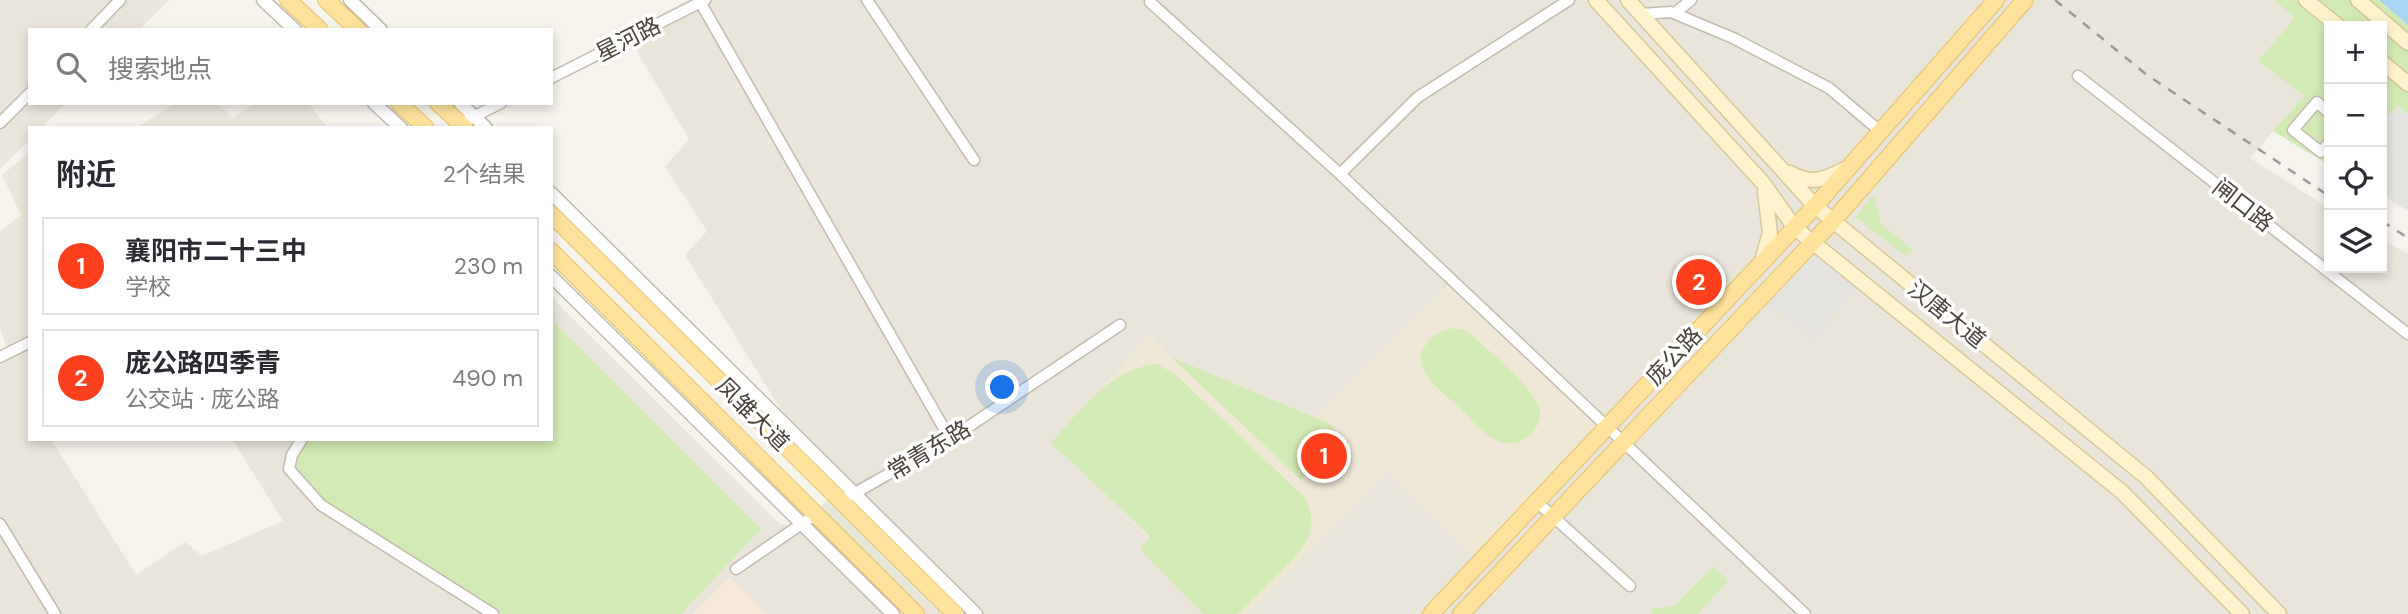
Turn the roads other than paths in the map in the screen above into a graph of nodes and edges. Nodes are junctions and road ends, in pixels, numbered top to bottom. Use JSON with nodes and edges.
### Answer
{"nodes":[{"id":1,"x":120,"y":0,"type":"edge"},
{"id":2,"x":263,"y":0,"type":"edge"},
{"id":3,"x":288,"y":0,"type":"edge"},
{"id":4,"x":326,"y":0,"type":"edge"},
{"id":5,"x":350,"y":0,"type":"edge"},
{"id":6,"x":867,"y":0,"type":"edge"},
{"id":7,"x":1569,"y":0,"type":"edge"},
{"id":8,"x":1596,"y":0,"type":"edge"},
{"id":9,"x":1628,"y":0,"type":"edge"},
{"id":10,"x":1690,"y":0,"type":"edge"},
{"id":11,"x":1996,"y":0,"type":"edge"},
{"id":12,"x":2025,"y":0,"type":"edge"},
{"id":13,"x":2306,"y":0,"type":"edge"},
{"id":14,"x":2358,"y":0,"type":"edge"},
{"id":15,"x":701,"y":1,"type":"edge"},
{"id":16,"x":1150,"y":2,"type":"dead end"},
{"id":17,"x":1675,"y":13,"type":"junction"},
{"id":18,"x":1641,"y":14,"type":"junction"},
{"id":19,"x":2332,"y":21,"type":"edge"},
{"id":20,"x":93,"y":28,"type":"edge"},
{"id":21,"x":293,"y":28,"type":"edge"},
{"id":22,"x":318,"y":28,"type":"edge"},
{"id":23,"x":356,"y":28,"type":"edge"},
{"id":24,"x":380,"y":28,"type":"edge"},
{"id":25,"x":2408,"y":43,"type":"edge"},
{"id":26,"x":2387,"y":66,"type":"edge"},
{"id":27,"x":2078,"y":76,"type":"dead end"},
{"id":28,"x":553,"y":77,"type":"edge"},
{"id":29,"x":2408,"y":84,"type":"edge"},
{"id":30,"x":28,"y":95,"type":"edge"},
{"id":31,"x":376,"y":105,"type":"edge"},
{"id":32,"x":402,"y":105,"type":"edge"},
{"id":33,"x":441,"y":105,"type":"edge"},
{"id":34,"x":461,"y":105,"type":"edge"},
{"id":35,"x":498,"y":105,"type":"edge"},
{"id":36,"x":2324,"y":109,"type":"edge"},
{"id":37,"x":0,"y":123,"type":"edge"},
{"id":38,"x":467,"y":123,"type":"edge"},
{"id":39,"x":399,"y":126,"type":"edge"},
{"id":40,"x":424,"y":126,"type":"edge"},
{"id":41,"x":1881,"y":132,"type":"junction"},
{"id":42,"x":2325,"y":147,"type":"edge"},
{"id":43,"x":974,"y":160,"type":"dead end"},
{"id":44,"x":1852,"y":165,"type":"junction"},
{"id":45,"x":1779,"y":166,"type":"junction"},
{"id":46,"x":1340,"y":174,"type":"junction"},
{"id":47,"x":1763,"y":183,"type":"junction"},
{"id":48,"x":553,"y":194,"type":"edge"},
{"id":49,"x":1857,"y":194,"type":"junction"},
{"id":50,"x":1815,"y":206,"type":"junction"},
{"id":51,"x":553,"y":216,"type":"edge"},
{"id":52,"x":1833,"y":221,"type":"junction"},
{"id":53,"x":1795,"y":228,"type":"junction"},
{"id":54,"x":1851,"y":236,"type":"junction"},
{"id":55,"x":1812,"y":242,"type":"junction"},
{"id":56,"x":553,"y":253,"type":"edge"},
{"id":57,"x":1830,"y":257,"type":"junction"},
{"id":58,"x":1792,"y":263,"type":"junction"},
{"id":59,"x":1761,"y":265,"type":"junction"},
{"id":60,"x":553,"y":278,"type":"edge"},
{"id":61,"x":1120,"y":324,"type":"dead end"},
{"id":62,"x":2408,"y":334,"type":"edge"},
{"id":63,"x":28,"y":343,"type":"edge"},
{"id":64,"x":0,"y":357,"type":"edge"},
{"id":65,"x":715,"y":414,"type":"junction"},
{"id":66,"x":1607,"y":427,"type":"junction"},
{"id":67,"x":773,"y":433,"type":"junction"},
{"id":68,"x":950,"y":439,"type":"junction"},
{"id":69,"x":301,"y":441,"type":"edge"},
{"id":70,"x":1624,"y":443,"type":"junction"},
{"id":71,"x":828,"y":465,"type":"junction"},
{"id":72,"x":755,"y":478,"type":"junction"},
{"id":73,"x":856,"y":493,"type":"junction"},
{"id":74,"x":841,"y":500,"type":"junction"},
{"id":75,"x":1537,"y":502,"type":"junction"},
{"id":76,"x":1553,"y":516,"type":"junction"},
{"id":77,"x":809,"y":518,"type":"junction"},
{"id":78,"x":0,"y":524,"type":"edge"},
{"id":79,"x":736,"y":569,"type":"dead end"},
{"id":80,"x":1630,"y":586,"type":"dead end"},
{"id":81,"x":950,"y":609,"type":"edge"},
{"id":82,"x":55,"y":614,"type":"edge"},
{"id":83,"x":493,"y":614,"type":"edge"},
{"id":84,"x":892,"y":614,"type":"edge"},
{"id":85,"x":916,"y":614,"type":"edge"},
{"id":86,"x":961,"y":614,"type":"edge"},
{"id":87,"x":976,"y":614,"type":"edge"},
{"id":88,"x":1431,"y":614,"type":"edge"},
{"id":89,"x":1461,"y":614,"type":"edge"},
{"id":90,"x":1805,"y":614,"type":"edge"},
{"id":91,"x":2242,"y":614,"type":"edge"},
{"id":92,"x":2278,"y":614,"type":"edge"}],
"edges":[{"from":1,"to":20,"type":"street"},
{"from":2,"to":21,"type":"street"},
{"from":3,"to":22,"type":"main road"},
{"from":4,"to":23,"type":"main road"},
{"from":5,"to":24,"type":"street"},
{"from":6,"to":43,"type":"street"},
{"from":7,"to":46,"type":"street"},
{"from":8,"to":47,"type":"main road","name":"汉唐大道"},
{"from":9,"to":18,"type":"main road","name":"汉唐大道"},
{"from":10,"to":17,"type":"street"},
{"from":11,"to":41,"type":"main road","name":"庞公路"},
{"from":12,"to":49,"type":"main road","name":"庞公路"},
{"from":13,"to":19,"type":"main road"},
{"from":14,"to":25,"type":"main road"},
{"from":15,"to":28,"type":"street","name":"星河路"},
{"from":15,"to":68,"type":"street"},
{"from":16,"to":46,"type":"street"},
{"from":17,"to":18,"type":"street"},
{"from":17,"to":41,"type":"street"},
{"from":18,"to":45,"type":"main road","name":"汉唐大道"},
{"from":26,"to":29,"type":"main road"},
{"from":27,"to":62,"type":"street","name":"闸口路"},
{"from":30,"to":37,"type":"street"},
{"from":31,"to":39,"type":"street"},
{"from":32,"to":40,"type":"main road"},
{"from":33,"to":38,"type":"main road"},
{"from":34,"to":38,"type":"street"},
{"from":35,"to":38,"type":"street"},
{"from":36,"to":42,"type":"street"},
{"from":41,"to":44,"type":"main road","name":"庞公路"},
{"from":44,"to":45,"type":"main road"},
{"from":44,"to":50,"type":"main road","name":"庞公路"},
{"from":45,"to":50,"type":"main road","name":"汉唐大道"},
{"from":46,"to":66,"type":"street"},
{"from":47,"to":53,"type":"main road","name":"汉唐大道"},
{"from":47,"to":59,"type":"main road"},
{"from":48,"to":71,"type":"street"},
{"from":49,"to":52,"type":"main road","name":"庞公路"},
{"from":49,"to":54,"type":"main road"},
{"from":50,"to":52,"type":"main road","name":"汉唐大道"},
{"from":50,"to":53,"type":"main road","name":"庞公路"},
{"from":51,"to":67,"type":"main road","name":"凤雏大道"},
{"from":52,"to":54,"type":"main road","name":"汉唐大道"},
{"from":52,"to":55,"type":"main road","name":"庞公路"},
{"from":53,"to":55,"type":"main road","name":"汉唐大道"},
{"from":53,"to":59,"type":"main road","name":"庞公路"},
{"from":54,"to":92,"type":"main road","name":"汉唐大道"},
{"from":55,"to":57,"type":"main road","name":"汉唐大道"},
{"from":55,"to":58,"type":"main road","name":"庞公路"},
{"from":56,"to":65,"type":"main road","name":"凤雏大道"},
{"from":57,"to":58,"type":"main road"},
{"from":57,"to":91,"type":"main road","name":"汉唐大道"},
{"from":58,"to":70,"type":"main road","name":"庞公路"},
{"from":59,"to":66,"type":"main road","name":"庞公路"},
{"from":60,"to":72,"type":"street"},
{"from":61,"to":68,"type":"street","name":"常青东路"},
{"from":63,"to":64,"type":"street"},
{"from":65,"to":72,"type":"street"},
{"from":65,"to":77,"type":"main road","name":"凤雏大道"},
{"from":66,"to":70,"type":"street"},
{"from":66,"to":75,"type":"main road","name":"庞公路"},
{"from":67,"to":71,"type":"street"},
{"from":67,"to":74,"type":"main road","name":"凤雏大道"},
{"from":68,"to":73,"type":"street","name":"常青东路"},
{"from":69,"to":83,"type":"street"},
{"from":70,"to":76,"type":"main road","name":"庞公路"},
{"from":70,"to":90,"type":"street"},
{"from":71,"to":73,"type":"street"},
{"from":72,"to":77,"type":"street"},
{"from":73,"to":74,"type":"street","name":"常青东路"},
{"from":73,"to":87,"type":"street"},
{"from":74,"to":81,"type":"main road","name":"凤雏大道"},
{"from":75,"to":76,"type":"street"},
{"from":75,"to":88,"type":"main road","name":"庞公路"},
{"from":76,"to":80,"type":"street"},
{"from":76,"to":89,"type":"main road","name":"庞公路"},
{"from":77,"to":79,"type":"street"},
{"from":77,"to":84,"type":"street"},
{"from":77,"to":85,"type":"main road","name":"凤雏大道"},
{"from":78,"to":82,"type":"street"},
{"from":81,"to":86,"type":"street"}]}
